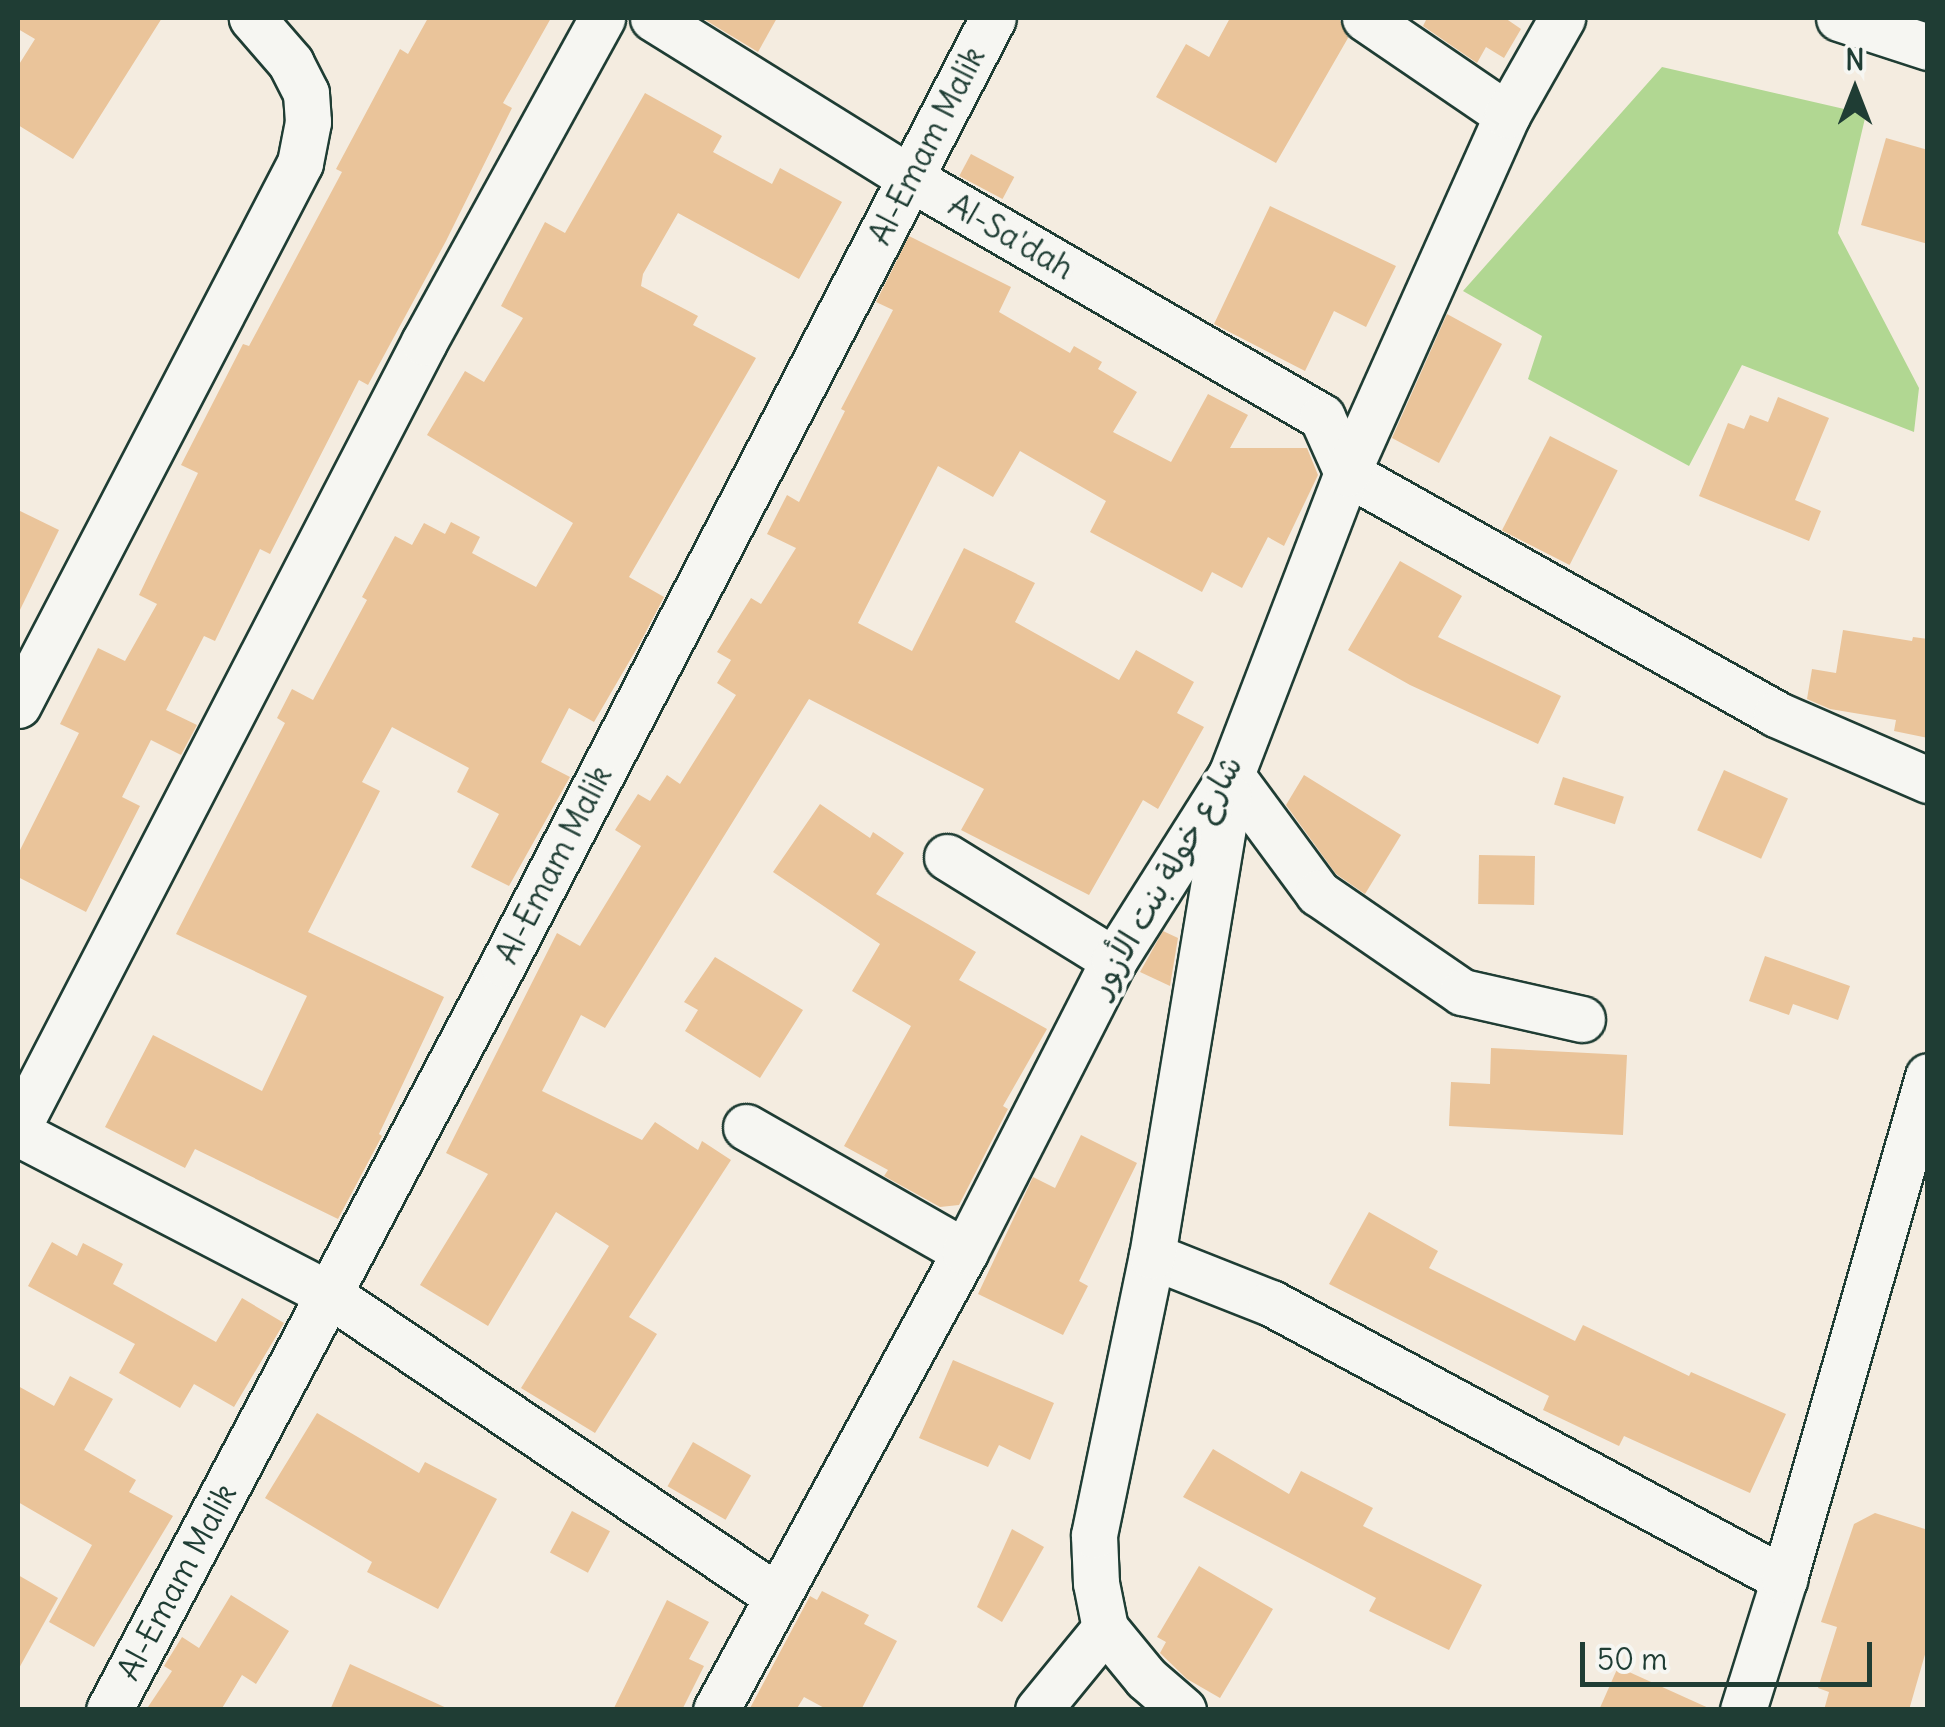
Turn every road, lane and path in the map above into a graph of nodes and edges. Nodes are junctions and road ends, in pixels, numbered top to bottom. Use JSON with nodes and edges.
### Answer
{"nodes":[{"id":1,"x":252,"y":18,"type":"edge"},
{"id":2,"x":602,"y":18,"type":"edge"},
{"id":3,"x":652,"y":18,"type":"edge"},
{"id":4,"x":993,"y":18,"type":"edge"},
{"id":5,"x":1365,"y":18,"type":"edge"},
{"id":6,"x":1562,"y":18,"type":"edge"},
{"id":7,"x":1840,"y":18,"type":"edge"},
{"id":8,"x":1928,"y":47,"type":"edge"},
{"id":9,"x":1507,"y":115,"type":"junction"},
{"id":10,"x":910,"y":178,"type":"junction"},
{"id":11,"x":1347,"y":472,"type":"junction"},
{"id":12,"x":18,"y":704,"type":"edge"},
{"id":13,"x":1231,"y":775,"type":"junction"},
{"id":14,"x":1928,"y":780,"type":"edge"},
{"id":15,"x":947,"y":857,"type":"dead end"},
{"id":16,"x":1114,"y":960,"type":"junction"},
{"id":17,"x":1582,"y":1018,"type":"dead end"},
{"id":18,"x":1928,"y":1076,"type":"edge"},
{"id":19,"x":746,"y":1127,"type":"dead end"},
{"id":20,"x":18,"y":1130,"type":"edge"},
{"id":21,"x":965,"y":1252,"type":"junction"},
{"id":22,"x":1152,"y":1256,"type":"junction"},
{"id":23,"x":330,"y":1295,"type":"junction"},
{"id":24,"x":1784,"y":1579,"type":"junction"},
{"id":25,"x":775,"y":1595,"type":"junction"},
{"id":26,"x":1106,"y":1628,"type":"junction"},
{"id":27,"x":109,"y":1710,"type":"edge"},
{"id":28,"x":716,"y":1710,"type":"edge"},
{"id":29,"x":1038,"y":1710,"type":"edge"},
{"id":30,"x":1183,"y":1710,"type":"edge"},
{"id":31,"x":1742,"y":1710,"type":"edge"}],
"edges":[{"from":1,"to":12,"type":"street"},
{"from":2,"to":20,"type":"street"},
{"from":3,"to":10,"type":"street","name":"Al-Sa'dah"},
{"from":4,"to":10,"type":"street","name":"Al-Emam Malik"},
{"from":5,"to":9,"type":"street"},
{"from":6,"to":9,"type":"street","name":"شارع خولة بنت الأزور"},
{"from":7,"to":8,"type":"street"},
{"from":9,"to":11,"type":"street","name":"شارع خولة بنت الأزور"},
{"from":10,"to":11,"type":"street","name":"Al-Sa'dah"},
{"from":10,"to":23,"type":"street","name":"Al-Emam Malik"},
{"from":11,"to":13,"type":"street","name":"شارع خولة بنت الأزور"},
{"from":11,"to":14,"type":"street"},
{"from":13,"to":16,"type":"street","name":"شارع خولة بنت الأزور"},
{"from":13,"to":17,"type":"street"},
{"from":13,"to":22,"type":"street"},
{"from":15,"to":16,"type":"street"},
{"from":16,"to":21,"type":"street","name":"شارع خولة بنت الأزور"},
{"from":18,"to":24,"type":"street"},
{"from":19,"to":21,"type":"street"},
{"from":20,"to":23,"type":"street"},
{"from":21,"to":25,"type":"street","name":"شارع خولة بنت الأزور"},
{"from":22,"to":24,"type":"street"},
{"from":22,"to":26,"type":"street"},
{"from":23,"to":25,"type":"street"},
{"from":23,"to":27,"type":"street","name":"Al-Emam Malik"},
{"from":24,"to":31,"type":"street"},
{"from":25,"to":28,"type":"street","name":"شارع خولة بنت الأزور"},
{"from":26,"to":29,"type":"street"},
{"from":26,"to":30,"type":"street"}]}
